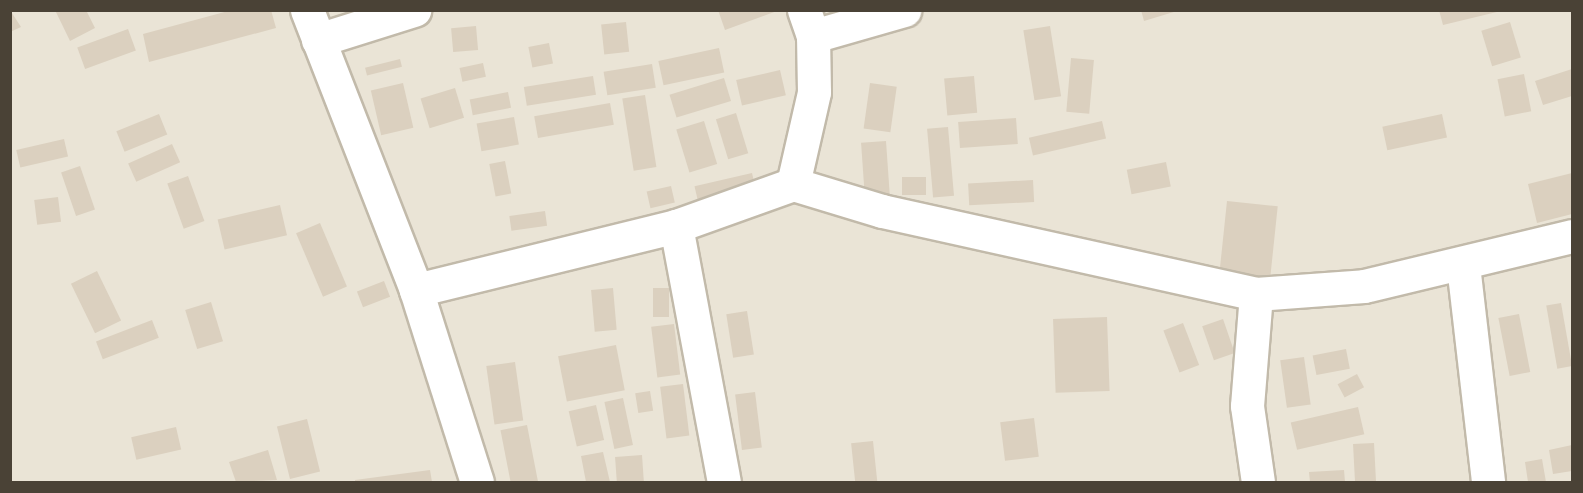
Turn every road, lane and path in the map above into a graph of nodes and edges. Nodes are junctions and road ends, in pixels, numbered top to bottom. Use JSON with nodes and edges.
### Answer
{"nodes":[{"id":1,"x":414,"y":10,"type":"edge"},
{"id":2,"x":904,"y":10,"type":"edge"},
{"id":3,"x":808,"y":23,"type":"edge"},
{"id":4,"x":313,"y":25,"type":"edge"},
{"id":5,"x":793,"y":184,"type":"junction"},
{"id":6,"x":676,"y":226,"type":"junction"},
{"id":7,"x":1572,"y":236,"type":"edge"},
{"id":8,"x":1463,"y":265,"type":"junction"},
{"id":9,"x":416,"y":290,"type":"junction"},
{"id":10,"x":1256,"y":294,"type":"junction"},
{"id":11,"x":477,"y":483,"type":"edge"},
{"id":12,"x":724,"y":483,"type":"edge"},
{"id":13,"x":1258,"y":483,"type":"edge"},
{"id":14,"x":1488,"y":483,"type":"edge"}],
"edges":[{"from":1,"to":4,"type":"street"},
{"from":2,"to":3,"type":"street"},
{"from":3,"to":5,"type":"street"},
{"from":4,"to":9,"type":"street"},
{"from":5,"to":6,"type":"street"},
{"from":5,"to":10,"type":"street"},
{"from":6,"to":9,"type":"street"},
{"from":6,"to":12,"type":"street"},
{"from":7,"to":8,"type":"street"},
{"from":8,"to":10,"type":"street"},
{"from":8,"to":14,"type":"street"},
{"from":9,"to":11,"type":"street"},
{"from":10,"to":13,"type":"street"}]}
